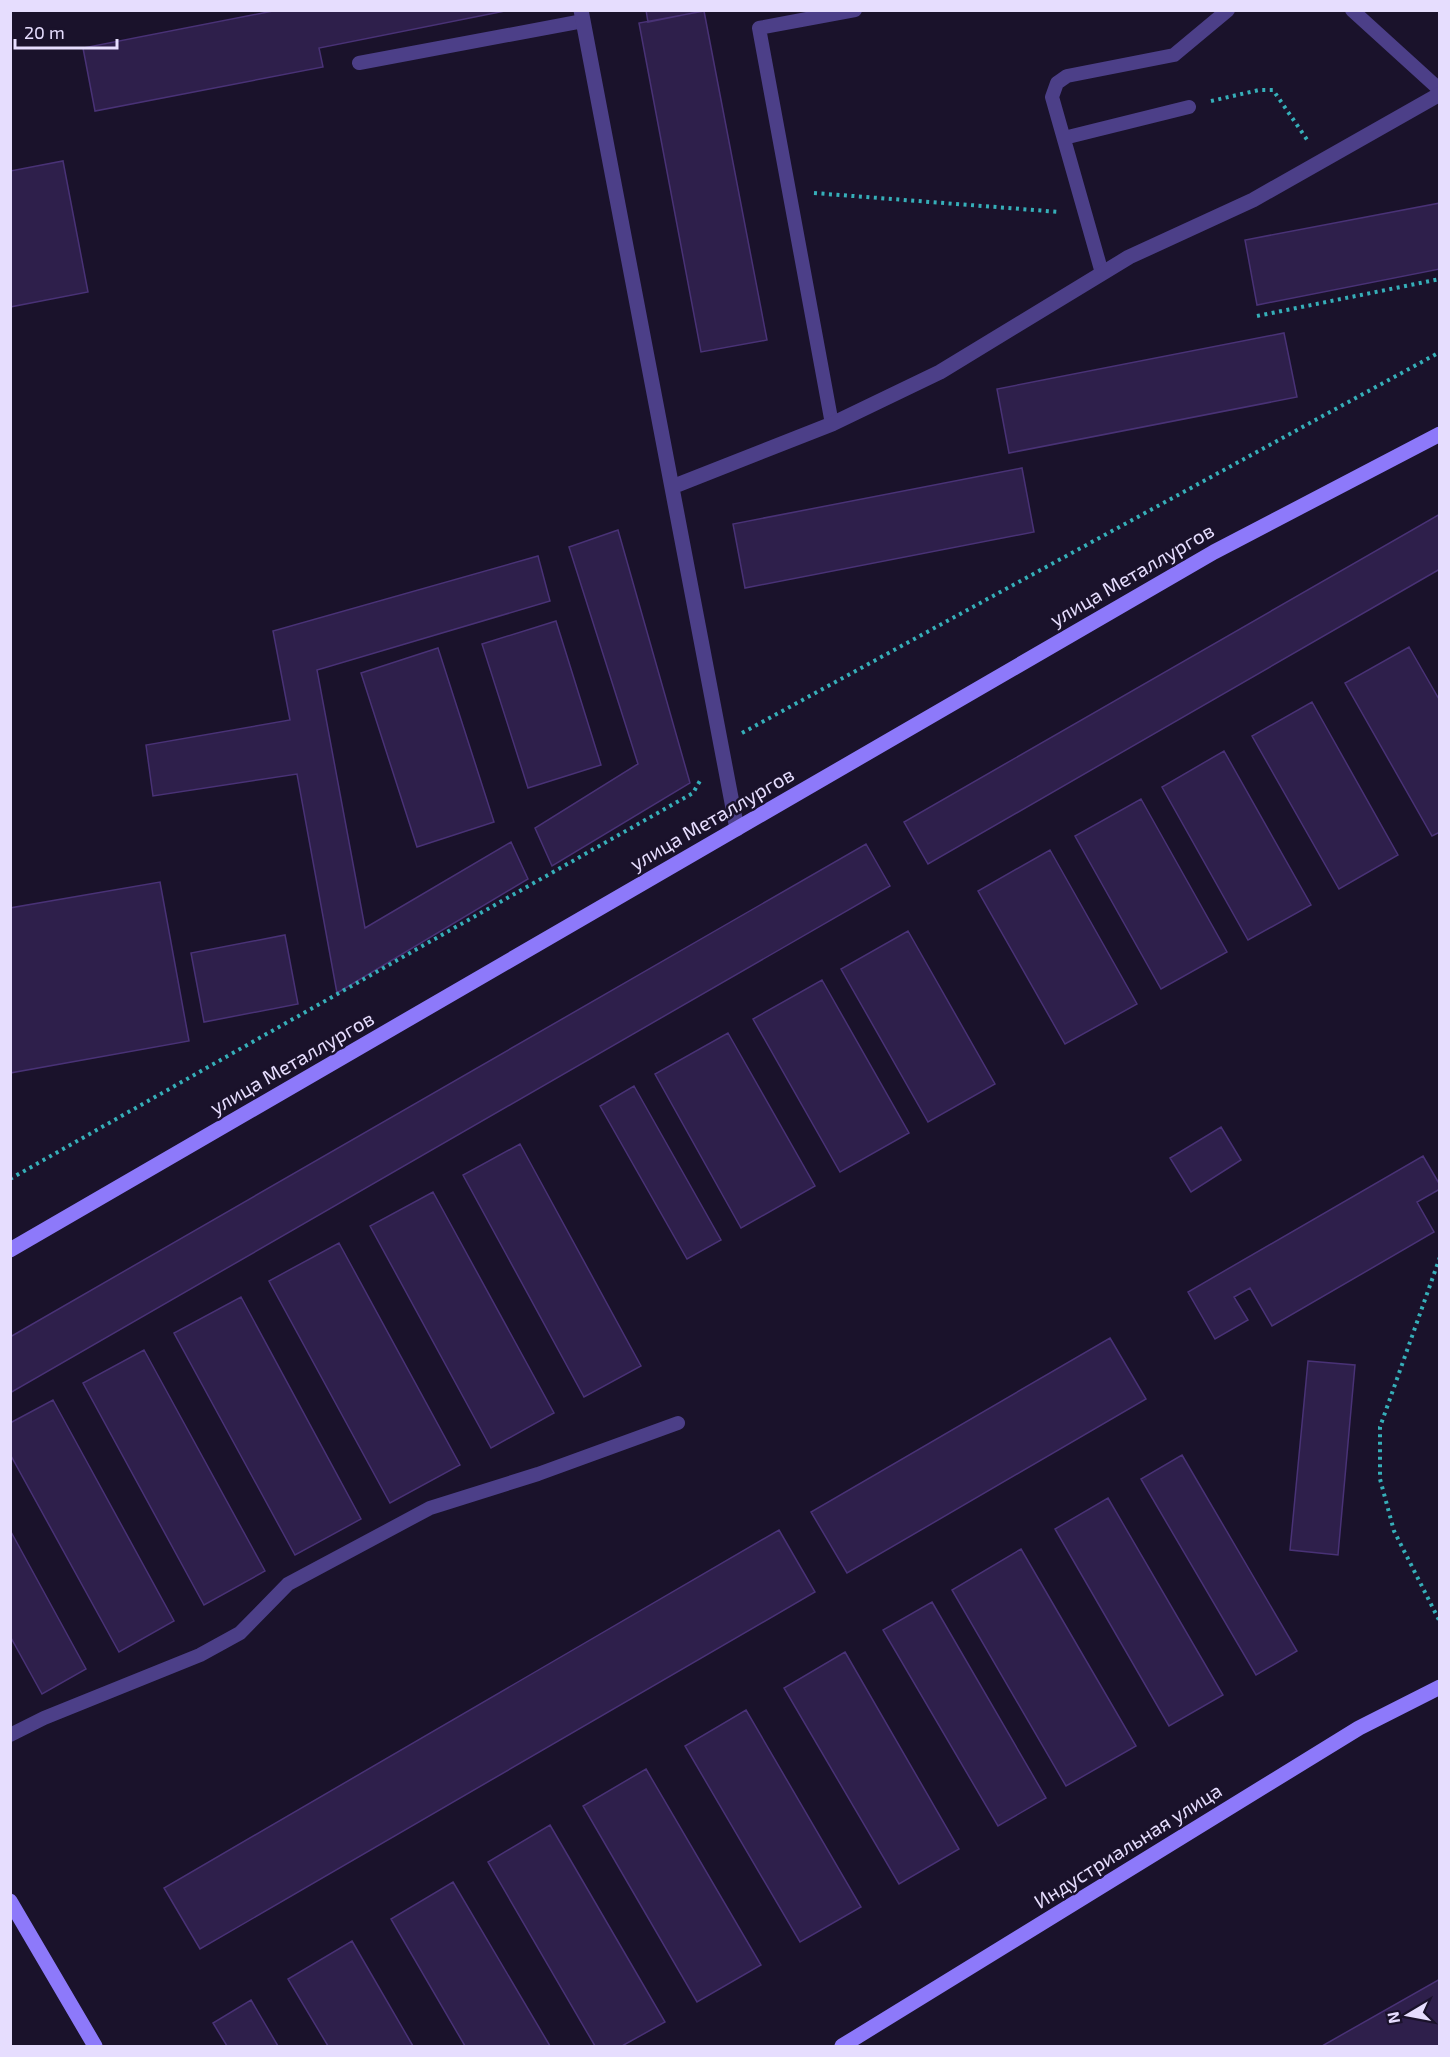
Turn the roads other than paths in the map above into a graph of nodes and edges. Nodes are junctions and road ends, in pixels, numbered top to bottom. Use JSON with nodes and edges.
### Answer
{"nodes":[{"id":1,"x":855,"y":10,"type":"edge"},
{"id":2,"x":1228,"y":10,"type":"edge"},
{"id":3,"x":1352,"y":10,"type":"edge"},
{"id":4,"x":582,"y":16,"type":"edge"},
{"id":5,"x":358,"y":63,"type":"dead end"},
{"id":6,"x":1440,"y":92,"type":"edge"},
{"id":7,"x":1189,"y":107,"type":"road end"},
{"id":8,"x":1064,"y":138,"type":"junction"},
{"id":9,"x":1102,"y":273,"type":"junction"},
{"id":10,"x":832,"y":424,"type":"junction"},
{"id":11,"x":1440,"y":434,"type":"edge"},
{"id":12,"x":672,"y":487,"type":"junction"},
{"id":13,"x":737,"y":830,"type":"junction"},
{"id":14,"x":10,"y":1250,"type":"edge"},
{"id":15,"x":678,"y":1423,"type":"dead end"},
{"id":16,"x":1440,"y":1688,"type":"edge"},
{"id":17,"x":10,"y":1735,"type":"edge"},
{"id":18,"x":10,"y":1901,"type":"edge"},
{"id":19,"x":95,"y":2046,"type":"edge"},
{"id":20,"x":842,"y":2046,"type":"edge"}],
"edges":[{"from":1,"to":10,"type":"lane"},
{"from":2,"to":8,"type":"lane"},
{"from":3,"to":6,"type":"lane"},
{"from":4,"to":5,"type":"lane"},
{"from":4,"to":12,"type":"street"},
{"from":6,"to":9,"type":"street"},
{"from":7,"to":8,"type":"lane"},
{"from":8,"to":9,"type":"lane"},
{"from":9,"to":10,"type":"street"},
{"from":10,"to":12,"type":"street"},
{"from":11,"to":13,"type":"street","name":"улица Металлургов"},
{"from":12,"to":13,"type":"street"},
{"from":13,"to":14,"type":"street","name":"улица Металлургов"},
{"from":15,"to":17,"type":"lane"},
{"from":16,"to":20,"type":"street","name":"Индустриальная улица"},
{"from":18,"to":19,"type":"street"}]}
